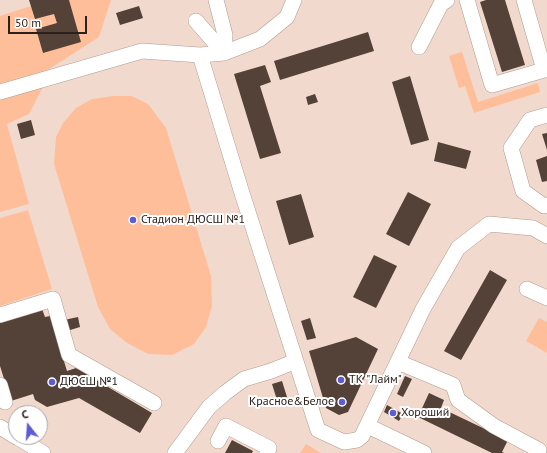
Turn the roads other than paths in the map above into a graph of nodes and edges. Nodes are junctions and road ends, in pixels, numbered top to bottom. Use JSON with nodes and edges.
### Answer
{"nodes":[{"id":1,"x":216,"y":0,"type":"edge"},
{"id":2,"x":294,"y":0,"type":"edge"},
{"id":3,"x":447,"y":0,"type":"edge"},
{"id":4,"x":467,"y":0,"type":"edge"},
{"id":5,"x":524,"y":0,"type":"edge"},
{"id":6,"x":196,"y":21,"type":"dead end"},
{"id":7,"x":419,"y":47,"type":"dead end"},
{"id":8,"x":224,"y":53,"type":"junction"},
{"id":9,"x":200,"y":55,"type":"junction"},
{"id":10,"x":0,"y":92,"type":"edge"},
{"id":11,"x":547,"y":115,"type":"edge"},
{"id":12,"x":547,"y":205,"type":"edge"},
{"id":13,"x":547,"y":236,"type":"edge"},
{"id":14,"x":527,"y":289,"type":"dead end"},
{"id":15,"x":547,"y":298,"type":"edge"},
{"id":16,"x":0,"y":315,"type":"edge"},
{"id":17,"x":296,"y":361,"type":"junction"},
{"id":18,"x":398,"y":362,"type":"junction"},
{"id":19,"x":0,"y":385,"type":"edge"},
{"id":20,"x":5,"y":402,"type":"dead end"},
{"id":21,"x":154,"y":403,"type":"dead end"},
{"id":22,"x":368,"y":426,"type":"junction"},
{"id":23,"x":218,"y":441,"type":"dead end"},
{"id":24,"x":30,"y":445,"type":"edge"},
{"id":25,"x":539,"y":450,"type":"dead end"},
{"id":26,"x":44,"y":453,"type":"edge"},
{"id":27,"x":174,"y":453,"type":"edge"},
{"id":28,"x":267,"y":453,"type":"edge"},
{"id":29,"x":424,"y":453,"type":"edge"}],
"edges":[{"from":1,"to":8,"type":"street"},
{"from":2,"to":8,"type":"street"},
{"from":3,"to":7,"type":"street"},
{"from":4,"to":5,"type":"street"},
{"from":6,"to":8,"type":"street"},
{"from":8,"to":9,"type":"street"},
{"from":9,"to":10,"type":"street"},
{"from":9,"to":17,"type":"street"},
{"from":11,"to":12,"type":"street"},
{"from":13,"to":18,"type":"street"},
{"from":14,"to":15,"type":"street"},
{"from":16,"to":21,"type":"street"},
{"from":17,"to":22,"type":"street"},
{"from":17,"to":27,"type":"street"},
{"from":18,"to":22,"type":"street"},
{"from":18,"to":25,"type":"street"},
{"from":19,"to":20,"type":"street"},
{"from":22,"to":29,"type":"street"},
{"from":23,"to":28,"type":"street"},
{"from":24,"to":26,"type":"street"}]}
